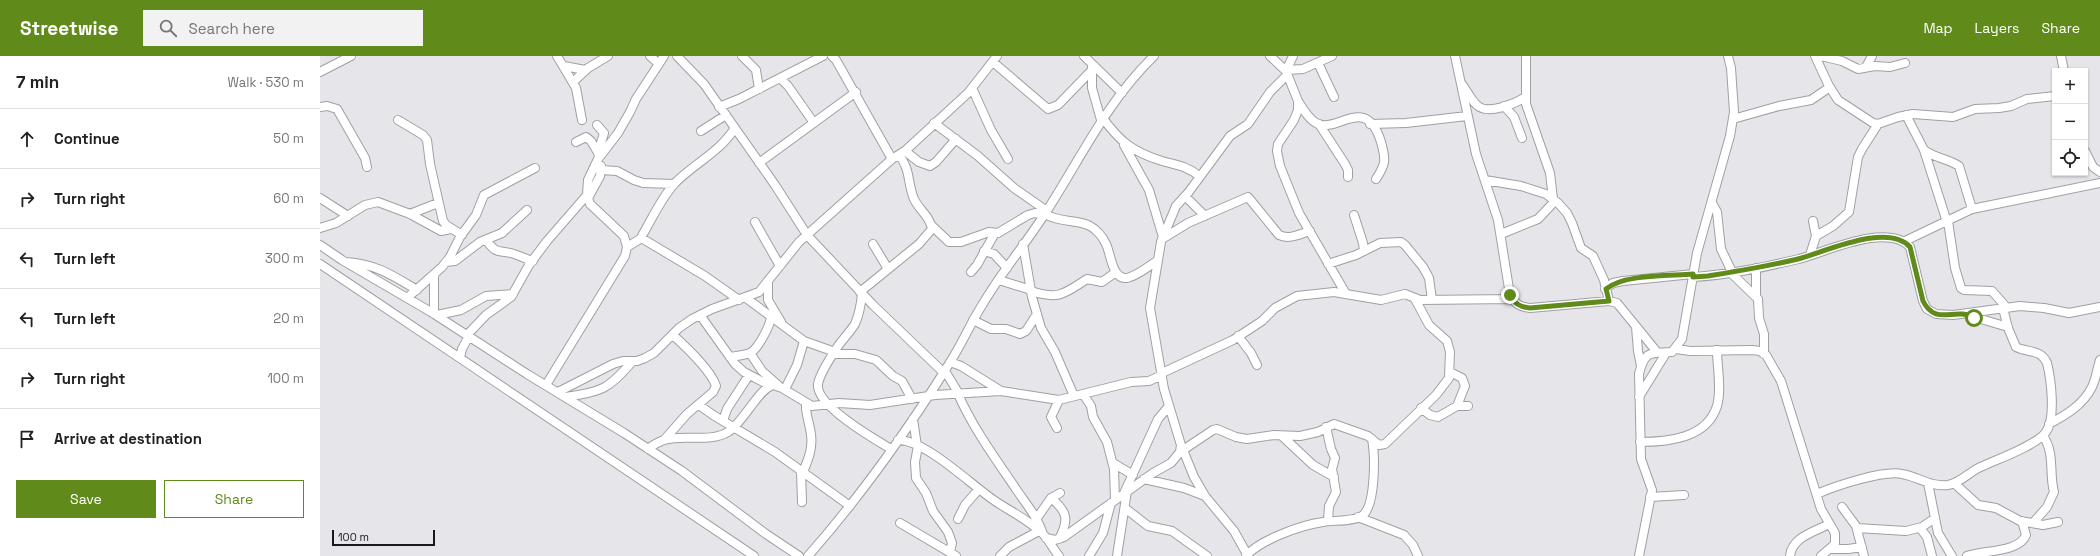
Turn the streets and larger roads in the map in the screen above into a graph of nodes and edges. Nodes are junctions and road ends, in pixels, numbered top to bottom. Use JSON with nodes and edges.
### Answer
{"nodes":[{"id":1,"x":351,"y":56,"type":"edge"},
{"id":2,"x":557,"y":56,"type":"edge"},
{"id":3,"x":608,"y":56,"type":"edge"},
{"id":4,"x":650,"y":56,"type":"edge"},
{"id":5,"x":664,"y":56,"type":"edge"},
{"id":6,"x":677,"y":56,"type":"edge"},
{"id":7,"x":742,"y":56,"type":"edge"},
{"id":8,"x":821,"y":56,"type":"edge"},
{"id":9,"x":832,"y":56,"type":"edge"},
{"id":10,"x":1084,"y":56,"type":"edge"},
{"id":11,"x":1154,"y":56,"type":"edge"},
{"id":12,"x":1270,"y":56,"type":"edge"},
{"id":13,"x":1293,"y":56,"type":"edge"},
{"id":14,"x":1332,"y":56,"type":"edge"},
{"id":15,"x":1455,"y":56,"type":"edge"},
{"id":16,"x":1526,"y":56,"type":"edge"},
{"id":17,"x":1728,"y":56,"type":"edge"},
{"id":18,"x":1815,"y":56,"type":"edge"},
{"id":19,"x":1821,"y":56,"type":"edge"},
{"id":20,"x":1872,"y":56,"type":"edge"},
{"id":21,"x":2061,"y":56,"type":"edge"},
{"id":22,"x":995,"y":59,"type":"edge"},
{"id":23,"x":1322,"y":60,"type":"edge"},
{"id":24,"x":1905,"y":63,"type":"dead end"},
{"id":25,"x":660,"y":64,"type":"junction"},
{"id":26,"x":564,"y":66,"type":"junction"},
{"id":27,"x":1866,"y":67,"type":"junction"},
{"id":28,"x":1091,"y":68,"type":"junction"},
{"id":29,"x":2063,"y":68,"type":"edge"},
{"id":30,"x":321,"y":70,"type":"edge"},
{"id":31,"x":586,"y":70,"type":"junction"},
{"id":32,"x":1286,"y":72,"type":"junction"},
{"id":33,"x":780,"y":78,"type":"junction"},
{"id":34,"x":1460,"y":81,"type":"junction"},
{"id":35,"x":573,"y":82,"type":"junction"},
{"id":36,"x":1830,"y":87,"type":"junction"},
{"id":37,"x":972,"y":88,"type":"junction"},
{"id":38,"x":759,"y":89,"type":"junction"},
{"id":39,"x":856,"y":92,"type":"junction"},
{"id":40,"x":1122,"y":93,"type":"junction"},
{"id":41,"x":2052,"y":96,"type":"edge"},
{"id":42,"x":1334,"y":97,"type":"dead end"},
{"id":43,"x":1526,"y":97,"type":"junction"},
{"id":44,"x":1298,"y":101,"type":"junction"},
{"id":45,"x":719,"y":106,"type":"junction"},
{"id":46,"x":1504,"y":106,"type":"junction"},
{"id":47,"x":320,"y":107,"type":"edge"},
{"id":48,"x":1906,"y":115,"type":"junction"},
{"id":49,"x":726,"y":116,"type":"junction"},
{"id":50,"x":1467,"y":116,"type":"junction"},
{"id":51,"x":1102,"y":119,"type":"junction"},
{"id":52,"x":1733,"y":119,"type":"junction"},
{"id":53,"x":398,"y":120,"type":"dead end"},
{"id":54,"x":582,"y":120,"type":"dead end"},
{"id":55,"x":814,"y":123,"type":"junction"},
{"id":56,"x":934,"y":123,"type":"junction"},
{"id":57,"x":1319,"y":124,"type":"junction"},
{"id":58,"x":1370,"y":124,"type":"junction"},
{"id":59,"x":1878,"y":124,"type":"junction"},
{"id":60,"x":597,"y":125,"type":"dead end"},
{"id":61,"x":735,"y":128,"type":"junction"},
{"id":62,"x":604,"y":131,"type":"junction"},
{"id":63,"x":701,"y":131,"type":"dead end"},
{"id":64,"x":618,"y":132,"type":"junction"},
{"id":65,"x":1522,"y":138,"type":"dead end"},
{"id":66,"x":956,"y":139,"type":"junction"},
{"id":67,"x":576,"y":142,"type":"dead end"},
{"id":68,"x":1123,"y":142,"type":"junction"},
{"id":69,"x":1924,"y":150,"type":"junction"},
{"id":70,"x":600,"y":155,"type":"junction"},
{"id":71,"x":899,"y":155,"type":"junction"},
{"id":72,"x":2088,"y":157,"type":"edge"},
{"id":73,"x":1008,"y":159,"type":"dead end"},
{"id":74,"x":759,"y":163,"type":"junction"},
{"id":75,"x":367,"y":167,"type":"dead end"},
{"id":76,"x":535,"y":168,"type":"dead end"},
{"id":77,"x":601,"y":170,"type":"junction"},
{"id":78,"x":2100,"y":172,"type":"edge"},
{"id":79,"x":1199,"y":176,"type":"junction"},
{"id":80,"x":1348,"y":177,"type":"dead end"},
{"id":81,"x":1376,"y":179,"type":"dead end"},
{"id":82,"x":1485,"y":180,"type":"junction"},
{"id":83,"x":2100,"y":183,"type":"edge"},
{"id":84,"x":674,"y":184,"type":"junction"},
{"id":85,"x":588,"y":196,"type":"junction"},
{"id":86,"x":1185,"y":196,"type":"junction"},
{"id":87,"x":320,"y":198,"type":"edge"},
{"id":88,"x":1554,"y":200,"type":"junction"},
{"id":89,"x":438,"y":203,"type":"junction"},
{"id":90,"x":1712,"y":203,"type":"junction"},
{"id":91,"x":1972,"y":209,"type":"junction"},
{"id":92,"x":527,"y":210,"type":"dead end"},
{"id":93,"x":1045,"y":213,"type":"junction"},
{"id":94,"x":410,"y":214,"type":"junction"},
{"id":95,"x":1354,"y":215,"type":"dead end"},
{"id":96,"x":348,"y":216,"type":"junction"},
{"id":97,"x":1205,"y":216,"type":"junction"},
{"id":98,"x":1813,"y":221,"type":"dead end"},
{"id":99,"x":755,"y":222,"type":"dead end"},
{"id":100,"x":1947,"y":222,"type":"junction"},
{"id":101,"x":932,"y":226,"type":"junction"},
{"id":102,"x":320,"y":228,"type":"edge"},
{"id":103,"x":451,"y":229,"type":"junction"},
{"id":104,"x":1310,"y":231,"type":"junction"},
{"id":105,"x":995,"y":233,"type":"junction"},
{"id":106,"x":1501,"y":234,"type":"junction"},
{"id":107,"x":462,"y":235,"type":"junction"},
{"id":108,"x":807,"y":235,"type":"junction"},
{"id":109,"x":624,"y":236,"type":"junction"},
{"id":110,"x":1816,"y":236,"type":"junction"},
{"id":111,"x":640,"y":238,"type":"junction"},
{"id":112,"x":1162,"y":238,"type":"junction"},
{"id":113,"x":486,"y":240,"type":"junction"},
{"id":114,"x":1904,"y":241,"type":"junction"},
{"id":115,"x":873,"y":244,"type":"dead end"},
{"id":116,"x":1023,"y":244,"type":"junction"},
{"id":117,"x":320,"y":245,"type":"edge"},
{"id":118,"x":627,"y":247,"type":"junction"},
{"id":119,"x":984,"y":251,"type":"junction"},
{"id":120,"x":1364,"y":251,"type":"junction"},
{"id":121,"x":1810,"y":255,"type":"junction"},
{"id":122,"x":532,"y":261,"type":"junction"},
{"id":123,"x":1157,"y":261,"type":"junction"},
{"id":124,"x":346,"y":262,"type":"junction"},
{"id":125,"x":446,"y":262,"type":"junction"},
{"id":126,"x":320,"y":264,"type":"edge"},
{"id":127,"x":1328,"y":264,"type":"junction"},
{"id":128,"x":780,"y":266,"type":"junction"},
{"id":129,"x":1007,"y":268,"type":"junction"},
{"id":130,"x":1756,"y":268,"type":"junction"},
{"id":131,"x":888,"y":269,"type":"junction"},
{"id":132,"x":971,"y":272,"type":"dead end"},
{"id":133,"x":1116,"y":272,"type":"junction"},
{"id":134,"x":1731,"y":272,"type":"junction"},
{"id":135,"x":434,"y":275,"type":"junction"},
{"id":136,"x":1693,"y":276,"type":"junction"},
{"id":137,"x":999,"y":280,"type":"junction"},
{"id":138,"x":768,"y":282,"type":"junction"},
{"id":139,"x":1606,"y":289,"type":"junction"},
{"id":140,"x":417,"y":290,"type":"junction"},
{"id":141,"x":1031,"y":291,"type":"junction"},
{"id":142,"x":861,"y":293,"type":"junction"},
{"id":143,"x":513,"y":294,"type":"junction"},
{"id":144,"x":1346,"y":294,"type":"junction"},
{"id":145,"x":1756,"y":295,"type":"junction"},
{"id":146,"x":407,"y":298,"type":"junction"},
{"id":147,"x":742,"y":299,"type":"junction"},
{"id":148,"x":1416,"y":299,"type":"junction"},
{"id":149,"x":1512,"y":299,"type":"junction"},
{"id":150,"x":1432,"y":300,"type":"junction"},
{"id":151,"x":1609,"y":301,"type":"junction"},
{"id":152,"x":2100,"y":307,"type":"edge"},
{"id":153,"x":2005,"y":308,"type":"junction"},
{"id":154,"x":1967,"y":313,"type":"junction"},
{"id":155,"x":1037,"y":314,"type":"junction"},
{"id":156,"x":435,"y":315,"type":"junction"},
{"id":157,"x":700,"y":315,"type":"junction"},
{"id":158,"x":771,"y":317,"type":"junction"},
{"id":159,"x":973,"y":320,"type":"junction"},
{"id":160,"x":783,"y":325,"type":"junction"},
{"id":161,"x":1636,"y":327,"type":"junction"},
{"id":162,"x":2008,"y":327,"type":"junction"},
{"id":163,"x":673,"y":335,"type":"junction"},
{"id":164,"x":468,"y":336,"type":"junction"},
{"id":165,"x":1238,"y":336,"type":"junction"},
{"id":166,"x":804,"y":341,"type":"junction"},
{"id":167,"x":1676,"y":349,"type":"junction"},
{"id":168,"x":1717,"y":350,"type":"junction"},
{"id":169,"x":1657,"y":352,"type":"junction"},
{"id":170,"x":1666,"y":352,"type":"junction"},
{"id":171,"x":750,"y":353,"type":"junction"},
{"id":172,"x":834,"y":353,"type":"junction"},
{"id":173,"x":1764,"y":354,"type":"junction"},
{"id":174,"x":730,"y":357,"type":"junction"},
{"id":175,"x":460,"y":358,"type":"junction"},
{"id":176,"x":2100,"y":360,"type":"edge"},
{"id":177,"x":632,"y":362,"type":"junction"},
{"id":178,"x":950,"y":362,"type":"junction"},
{"id":179,"x":1257,"y":366,"type":"dead end"},
{"id":180,"x":1641,"y":366,"type":"junction"},
{"id":181,"x":944,"y":371,"type":"junction"},
{"id":182,"x":1450,"y":372,"type":"junction"},
{"id":183,"x":1162,"y":374,"type":"junction"},
{"id":184,"x":749,"y":375,"type":"junction"},
{"id":185,"x":546,"y":385,"type":"junction"},
{"id":186,"x":769,"y":385,"type":"junction"},
{"id":187,"x":782,"y":388,"type":"junction"},
{"id":188,"x":1001,"y":391,"type":"junction"},
{"id":189,"x":558,"y":392,"type":"junction"},
{"id":190,"x":958,"y":394,"type":"junction"},
{"id":191,"x":1082,"y":394,"type":"junction"},
{"id":192,"x":1074,"y":396,"type":"junction"},
{"id":193,"x":566,"y":397,"type":"junction"},
{"id":194,"x":928,"y":397,"type":"junction"},
{"id":195,"x":1639,"y":398,"type":"junction"},
{"id":196,"x":912,"y":399,"type":"junction"},
{"id":197,"x":1059,"y":400,"type":"junction"},
{"id":198,"x":806,"y":403,"type":"junction"},
{"id":199,"x":699,"y":405,"type":"junction"},
{"id":200,"x":829,"y":405,"type":"junction"},
{"id":201,"x":1169,"y":406,"type":"junction"},
{"id":202,"x":1457,"y":406,"type":"junction"},
{"id":203,"x":1468,"y":406,"type":"dead end"},
{"id":204,"x":1421,"y":408,"type":"junction"},
{"id":205,"x":913,"y":420,"type":"junction"},
{"id":206,"x":723,"y":421,"type":"junction"},
{"id":207,"x":2049,"y":424,"type":"junction"},
{"id":208,"x":734,"y":427,"type":"junction"},
{"id":209,"x":1326,"y":427,"type":"junction"},
{"id":210,"x":1057,"y":428,"type":"dead end"},
{"id":211,"x":1282,"y":436,"type":"junction"},
{"id":212,"x":2043,"y":436,"type":"junction"},
{"id":213,"x":1372,"y":439,"type":"junction"},
{"id":214,"x":664,"y":440,"type":"junction"},
{"id":215,"x":898,"y":440,"type":"junction"},
{"id":216,"x":1640,"y":442,"type":"junction"},
{"id":217,"x":918,"y":446,"type":"junction"},
{"id":218,"x":648,"y":449,"type":"junction"},
{"id":219,"x":891,"y":449,"type":"junction"},
{"id":220,"x":1182,"y":451,"type":"junction"},
{"id":221,"x":1113,"y":463,"type":"junction"},
{"id":222,"x":802,"y":472,"type":"junction"},
{"id":223,"x":1133,"y":476,"type":"junction"},
{"id":224,"x":1334,"y":477,"type":"junction"},
{"id":225,"x":1144,"y":480,"type":"junction"},
{"id":226,"x":1928,"y":483,"type":"junction"},
{"id":227,"x":1954,"y":483,"type":"junction"},
{"id":228,"x":979,"y":490,"type":"junction"},
{"id":229,"x":1060,"y":492,"type":"dead end"},
{"id":230,"x":1126,"y":493,"type":"junction"},
{"id":231,"x":1817,"y":494,"type":"junction"},
{"id":232,"x":1684,"y":495,"type":"dead end"},
{"id":233,"x":1205,"y":496,"type":"junction"},
{"id":234,"x":1650,"y":497,"type":"junction"},
{"id":235,"x":1051,"y":498,"type":"junction"},
{"id":236,"x":1113,"y":501,"type":"junction"},
{"id":237,"x":802,"y":502,"type":"dead end"},
{"id":238,"x":850,"y":506,"type":"junction"},
{"id":239,"x":1842,"y":507,"type":"dead end"},
{"id":240,"x":1125,"y":508,"type":"junction"},
{"id":241,"x":1358,"y":517,"type":"junction"},
{"id":242,"x":1037,"y":518,"type":"junction"},
{"id":243,"x":1935,"y":518,"type":"junction"},
{"id":244,"x":958,"y":519,"type":"dead end"},
{"id":245,"x":1328,"y":521,"type":"junction"},
{"id":246,"x":2022,"y":521,"type":"junction"},
{"id":247,"x":2058,"y":522,"type":"dead end"},
{"id":248,"x":2033,"y":523,"type":"junction"},
{"id":249,"x":900,"y":524,"type":"dead end"},
{"id":250,"x":1829,"y":524,"type":"junction"},
{"id":251,"x":1857,"y":528,"type":"junction"},
{"id":252,"x":1920,"y":528,"type":"junction"},
{"id":253,"x":1872,"y":529,"type":"junction"},
{"id":254,"x":1043,"y":534,"type":"junction"},
{"id":255,"x":1941,"y":538,"type":"junction"},
{"id":256,"x":1059,"y":539,"type":"junction"},
{"id":257,"x":1930,"y":542,"type":"junction"},
{"id":258,"x":1861,"y":544,"type":"junction"},
{"id":259,"x":1831,"y":548,"type":"junction"},
{"id":260,"x":953,"y":554,"type":"edge"},
{"id":261,"x":1247,"y":555,"type":"edge"},
{"id":262,"x":754,"y":556,"type":"edge"},
{"id":263,"x":799,"y":556,"type":"edge"},
{"id":264,"x":808,"y":556,"type":"edge"},
{"id":265,"x":1000,"y":556,"type":"edge"},
{"id":266,"x":1058,"y":556,"type":"edge"},
{"id":267,"x":1089,"y":556,"type":"edge"},
{"id":268,"x":1117,"y":556,"type":"edge"},
{"id":269,"x":1207,"y":556,"type":"edge"},
{"id":270,"x":1418,"y":556,"type":"edge"},
{"id":271,"x":1639,"y":556,"type":"edge"},
{"id":272,"x":1790,"y":556,"type":"edge"},
{"id":273,"x":1821,"y":556,"type":"edge"},
{"id":274,"x":1864,"y":556,"type":"edge"},
{"id":275,"x":1932,"y":556,"type":"edge"},
{"id":276,"x":1952,"y":556,"type":"edge"},
{"id":277,"x":1967,"y":556,"type":"edge"}],
"edges":[{"from":1,"to":30,"type":"street"},
{"from":2,"to":26,"type":"street"},
{"from":3,"to":31,"type":"street"},
{"from":4,"to":25,"type":"street"},
{"from":5,"to":25,"type":"street"},
{"from":6,"to":45,"type":"street"},
{"from":7,"to":38,"type":"street"},
{"from":8,"to":33,"type":"street"},
{"from":9,"to":39,"type":"street"},
{"from":10,"to":28,"type":"street"},
{"from":11,"to":40,"type":"street"},
{"from":12,"to":32,"type":"street"},
{"from":13,"to":32,"type":"street"},
{"from":14,"to":23,"type":"street"},
{"from":15,"to":34,"type":"street"},
{"from":16,"to":43,"type":"street"},
{"from":17,"to":52,"type":"street"},
{"from":18,"to":36,"type":"street"},
{"from":19,"to":27,"type":"street"},
{"from":20,"to":27,"type":"street"},
{"from":21,"to":29,"type":"street"},
{"from":22,"to":28,"type":"street"},
{"from":22,"to":37,"type":"street"},
{"from":23,"to":32,"type":"street"},
{"from":23,"to":42,"type":"street"},
{"from":24,"to":27,"type":"street"},
{"from":25,"to":64,"type":"street"},
{"from":26,"to":31,"type":"street"},
{"from":26,"to":35,"type":"street"},
{"from":28,"to":40,"type":"street"},
{"from":28,"to":51,"type":"street"},
{"from":31,"to":35,"type":"street"},
{"from":32,"to":44,"type":"street"},
{"from":32,"to":79,"type":"street"},
{"from":33,"to":38,"type":"street"},
{"from":33,"to":55,"type":"street"},
{"from":34,"to":46,"type":"street"},
{"from":34,"to":50,"type":"street"},
{"from":35,"to":54,"type":"street"},
{"from":36,"to":52,"type":"street"},
{"from":36,"to":59,"type":"street"},
{"from":37,"to":56,"type":"street"},
{"from":37,"to":73,"type":"street"},
{"from":38,"to":45,"type":"street"},
{"from":39,"to":55,"type":"street"},
{"from":39,"to":71,"type":"street"},
{"from":40,"to":51,"type":"street"},
{"from":41,"to":48,"type":"street"},
{"from":43,"to":46,"type":"street"},
{"from":43,"to":88,"type":"street"},
{"from":44,"to":57,"type":"street"},
{"from":44,"to":104,"type":"street"},
{"from":45,"to":49,"type":"street"},
{"from":46,"to":65,"type":"street"},
{"from":47,"to":75,"type":"street"},
{"from":48,"to":59,"type":"street"},
{"from":48,"to":69,"type":"street"},
{"from":49,"to":61,"type":"street"},
{"from":49,"to":63,"type":"street"},
{"from":50,"to":58,"type":"street"},
{"from":50,"to":82,"type":"street"},
{"from":51,"to":68,"type":"street"},
{"from":51,"to":93,"type":"street"},
{"from":52,"to":90,"type":"street"},
{"from":53,"to":89,"type":"street"},
{"from":55,"to":74,"type":"street"},
{"from":56,"to":66,"type":"street"},
{"from":56,"to":71,"type":"street"},
{"from":57,"to":58,"type":"street"},
{"from":57,"to":80,"type":"street"},
{"from":58,"to":81,"type":"street"},
{"from":59,"to":110,"type":"street"},
{"from":60,"to":62,"type":"street"},
{"from":61,"to":74,"type":"street"},
{"from":61,"to":84,"type":"street"},
{"from":62,"to":64,"type":"street"},
{"from":62,"to":70,"type":"street"},
{"from":64,"to":70,"type":"street"},
{"from":66,"to":71,"type":"street"},
{"from":66,"to":93,"type":"street"},
{"from":67,"to":70,"type":"street"},
{"from":68,"to":79,"type":"street"},
{"from":68,"to":112,"type":"street"},
{"from":69,"to":91,"type":"street"},
{"from":69,"to":100,"type":"street"},
{"from":70,"to":77,"type":"street"},
{"from":70,"to":85,"type":"street"},
{"from":71,"to":101,"type":"street"},
{"from":71,"to":108,"type":"street"},
{"from":72,"to":78,"type":"street"},
{"from":74,"to":108,"type":"street"},
{"from":76,"to":107,"type":"street"},
{"from":77,"to":84,"type":"street"},
{"from":77,"to":85,"type":"street"},
{"from":79,"to":86,"type":"street"},
{"from":82,"to":88,"type":"street"},
{"from":82,"to":106,"type":"street"},
{"from":83,"to":91,"type":"street"},
{"from":84,"to":111,"type":"street"},
{"from":85,"to":109,"type":"street"},
{"from":85,"to":122,"type":"street"},
{"from":86,"to":97,"type":"street"},
{"from":86,"to":112,"type":"street"},
{"from":87,"to":96,"type":"street"},
{"from":88,"to":106,"type":"street"},
{"from":88,"to":139,"type":"street"},
{"from":89,"to":94,"type":"street"},
{"from":89,"to":103,"type":"street"},
{"from":90,"to":134,"type":"street"},
{"from":90,"to":136,"type":"street"},
{"from":91,"to":100,"type":"street"},
{"from":92,"to":113,"type":"street"},
{"from":93,"to":105,"type":"street"},
{"from":93,"to":116,"type":"street"},
{"from":93,"to":133,"type":"street"},
{"from":94,"to":96,"type":"street"},
{"from":94,"to":103,"type":"street"},
{"from":95,"to":120,"type":"street"},
{"from":96,"to":102,"type":"street"},
{"from":97,"to":104,"type":"street"},
{"from":97,"to":112,"type":"street"},
{"from":98,"to":110,"type":"street"},
{"from":99,"to":128,"type":"street"},
{"from":100,"to":114,"type":"street"},
{"from":100,"to":153,"type":"street"},
{"from":101,"to":105,"type":"street"},
{"from":101,"to":131,"type":"street"},
{"from":103,"to":107,"type":"street"},
{"from":104,"to":127,"type":"street"},
{"from":105,"to":119,"type":"street"},
{"from":106,"to":149,"type":"street"},
{"from":107,"to":125,"type":"street"},
{"from":108,"to":128,"type":"street"},
{"from":108,"to":142,"type":"street"},
{"from":109,"to":111,"type":"street"},
{"from":109,"to":118,"type":"street"},
{"from":110,"to":121,"type":"street"},
{"from":111,"to":118,"type":"street"},
{"from":111,"to":147,"type":"street"},
{"from":112,"to":123,"type":"street"},
{"from":113,"to":122,"type":"street"},
{"from":113,"to":125,"type":"street"},
{"from":114,"to":121,"type":"street"},
{"from":114,"to":154,"type":"street"},
{"from":115,"to":131,"type":"street"},
{"from":116,"to":129,"type":"street"},
{"from":116,"to":141,"type":"street"},
{"from":117,"to":124,"type":"street"},
{"from":118,"to":185,"type":"street"},
{"from":119,"to":129,"type":"street"},
{"from":119,"to":132,"type":"street"},
{"from":120,"to":127,"type":"street"},
{"from":120,"to":150,"type":"street"},
{"from":121,"to":130,"type":"street"},
{"from":122,"to":143,"type":"street"},
{"from":123,"to":133,"type":"street"},
{"from":123,"to":183,"type":"street"},
{"from":124,"to":140,"type":"street"},
{"from":124,"to":146,"type":"street"},
{"from":125,"to":135,"type":"street"},
{"from":126,"to":175,"type":"street"},
{"from":127,"to":144,"type":"street"},
{"from":128,"to":138,"type":"street"},
{"from":129,"to":137,"type":"street"},
{"from":130,"to":134,"type":"street"},
{"from":130,"to":145,"type":"street"},
{"from":131,"to":142,"type":"street"},
{"from":133,"to":141,"type":"street"},
{"from":134,"to":136,"type":"street"},
{"from":134,"to":145,"type":"street"},
{"from":135,"to":140,"type":"street"},
{"from":135,"to":156,"type":"street"},
{"from":136,"to":139,"type":"street"},
{"from":136,"to":167,"type":"street"},
{"from":137,"to":141,"type":"street"},
{"from":137,"to":159,"type":"street"},
{"from":138,"to":147,"type":"street"},
{"from":138,"to":160,"type":"street"},
{"from":139,"to":151,"type":"street"},
{"from":140,"to":146,"type":"street"},
{"from":141,"to":155,"type":"street"},
{"from":142,"to":172,"type":"street"},
{"from":142,"to":181,"type":"street"},
{"from":143,"to":156,"type":"street"},
{"from":143,"to":164,"type":"street"},
{"from":144,"to":148,"type":"street"},
{"from":144,"to":165,"type":"street"},
{"from":145,"to":173,"type":"street"},
{"from":146,"to":156,"type":"street"},
{"from":147,"to":157,"type":"street"},
{"from":147,"to":158,"type":"street"},
{"from":148,"to":150,"type":"street"},
{"from":148,"to":182,"type":"street"},
{"from":149,"to":150,"type":"street"},
{"from":149,"to":151,"type":"street"},
{"from":151,"to":161,"type":"street"},
{"from":152,"to":153,"type":"street"},
{"from":153,"to":154,"type":"street"},
{"from":153,"to":162,"type":"street"},
{"from":154,"to":162,"type":"street"},
{"from":155,"to":159,"type":"street"},
{"from":155,"to":192,"type":"street"},
{"from":156,"to":164,"type":"street"},
{"from":157,"to":163,"type":"street"},
{"from":157,"to":174,"type":"street"},
{"from":158,"to":160,"type":"street"},
{"from":158,"to":171,"type":"street"},
{"from":159,"to":178,"type":"street"},
{"from":160,"to":166,"type":"street"},
{"from":161,"to":169,"type":"street"},
{"from":161,"to":180,"type":"street"},
{"from":162,"to":207,"type":"street"},
{"from":163,"to":177,"type":"street"},
{"from":163,"to":199,"type":"street"},
{"from":164,"to":175,"type":"street"},
{"from":164,"to":185,"type":"street"},
{"from":165,"to":179,"type":"street"},
{"from":165,"to":183,"type":"street"},
{"from":166,"to":172,"type":"street"},
{"from":166,"to":187,"type":"street"},
{"from":167,"to":168,"type":"street"},
{"from":167,"to":170,"type":"street"},
{"from":168,"to":173,"type":"street"},
{"from":168,"to":216,"type":"street"},
{"from":169,"to":170,"type":"street"},
{"from":169,"to":180,"type":"street"},
{"from":170,"to":195,"type":"street"},
{"from":171,"to":174,"type":"street"},
{"from":171,"to":187,"type":"street"},
{"from":172,"to":196,"type":"street"},
{"from":172,"to":200,"type":"street"},
{"from":173,"to":231,"type":"street"},
{"from":174,"to":184,"type":"street"},
{"from":175,"to":262,"type":"street"},
{"from":176,"to":207,"type":"street"},
{"from":177,"to":189,"type":"street"},
{"from":177,"to":193,"type":"street"},
{"from":178,"to":181,"type":"street"},
{"from":178,"to":188,"type":"street"},
{"from":180,"to":195,"type":"street"},
{"from":181,"to":190,"type":"street"},
{"from":181,"to":194,"type":"street"},
{"from":182,"to":202,"type":"street"},
{"from":182,"to":204,"type":"street"},
{"from":183,"to":191,"type":"street"},
{"from":183,"to":201,"type":"street"},
{"from":184,"to":186,"type":"street"},
{"from":184,"to":206,"type":"street"},
{"from":185,"to":189,"type":"street"},
{"from":186,"to":187,"type":"street"},
{"from":186,"to":208,"type":"street"},
{"from":187,"to":198,"type":"street"},
{"from":188,"to":190,"type":"street"},
{"from":188,"to":197,"type":"street"},
{"from":189,"to":193,"type":"street"},
{"from":190,"to":194,"type":"street"},
{"from":190,"to":242,"type":"street"},
{"from":191,"to":192,"type":"street"},
{"from":191,"to":221,"type":"street"},
{"from":192,"to":197,"type":"street"},
{"from":193,"to":218,"type":"street"},
{"from":194,"to":196,"type":"street"},
{"from":194,"to":205,"type":"street"},
{"from":195,"to":216,"type":"street"},
{"from":196,"to":200,"type":"street"},
{"from":197,"to":210,"type":"street"},
{"from":198,"to":200,"type":"street"},
{"from":198,"to":222,"type":"street"},
{"from":199,"to":206,"type":"street"},
{"from":199,"to":214,"type":"street"},
{"from":200,"to":219,"type":"street"},
{"from":201,"to":220,"type":"street"},
{"from":201,"to":223,"type":"street"},
{"from":202,"to":203,"type":"street"},
{"from":202,"to":204,"type":"street"},
{"from":204,"to":213,"type":"street"},
{"from":205,"to":215,"type":"street"},
{"from":205,"to":217,"type":"street"},
{"from":206,"to":208,"type":"street"},
{"from":207,"to":212,"type":"street"},
{"from":208,"to":214,"type":"street"},
{"from":208,"to":222,"type":"street"},
{"from":209,"to":211,"type":"street"},
{"from":209,"to":213,"type":"street"},
{"from":209,"to":224,"type":"street"},
{"from":211,"to":220,"type":"street"},
{"from":211,"to":224,"type":"street"},
{"from":212,"to":227,"type":"street"},
{"from":212,"to":248,"type":"street"},
{"from":213,"to":241,"type":"street"},
{"from":214,"to":218,"type":"street"},
{"from":215,"to":217,"type":"street"},
{"from":215,"to":219,"type":"street"},
{"from":216,"to":234,"type":"street"},
{"from":217,"to":228,"type":"street"},
{"from":217,"to":260,"type":"street"},
{"from":218,"to":263,"type":"street"},
{"from":219,"to":238,"type":"street"},
{"from":220,"to":225,"type":"street"},
{"from":220,"to":233,"type":"street"},
{"from":221,"to":223,"type":"street"},
{"from":221,"to":236,"type":"street"},
{"from":222,"to":237,"type":"street"},
{"from":222,"to":238,"type":"street"},
{"from":223,"to":225,"type":"street"},
{"from":223,"to":230,"type":"street"},
{"from":224,"to":245,"type":"street"},
{"from":225,"to":230,"type":"street"},
{"from":225,"to":233,"type":"street"},
{"from":226,"to":227,"type":"street"},
{"from":226,"to":231,"type":"street"},
{"from":226,"to":243,"type":"street"},
{"from":227,"to":246,"type":"street"},
{"from":228,"to":244,"type":"street"},
{"from":228,"to":254,"type":"street"},
{"from":229,"to":235,"type":"street"},
{"from":230,"to":236,"type":"street"},
{"from":230,"to":240,"type":"street"},
{"from":231,"to":250,"type":"street"},
{"from":232,"to":234,"type":"street"},
{"from":233,"to":261,"type":"street"},
{"from":234,"to":271,"type":"street"},
{"from":235,"to":242,"type":"street"},
{"from":235,"to":256,"type":"street"},
{"from":236,"to":256,"type":"street"},
{"from":236,"to":267,"type":"street"},
{"from":238,"to":264,"type":"street"},
{"from":239,"to":251,"type":"street"},
{"from":240,"to":268,"type":"street"},
{"from":240,"to":269,"type":"street"},
{"from":241,"to":245,"type":"street"},
{"from":241,"to":270,"type":"street"},
{"from":242,"to":254,"type":"street"},
{"from":243,"to":252,"type":"street"},
{"from":243,"to":255,"type":"street"},
{"from":245,"to":261,"type":"street"},
{"from":246,"to":248,"type":"street"},
{"from":246,"to":277,"type":"street"},
{"from":247,"to":248,"type":"street"},
{"from":249,"to":260,"type":"street"},
{"from":250,"to":259,"type":"street"},
{"from":250,"to":272,"type":"street"},
{"from":251,"to":253,"type":"street"},
{"from":251,"to":258,"type":"street"},
{"from":252,"to":253,"type":"street"},
{"from":252,"to":257,"type":"street"},
{"from":253,"to":258,"type":"street"},
{"from":254,"to":256,"type":"street"},
{"from":254,"to":265,"type":"street"},
{"from":254,"to":266,"type":"street"},
{"from":255,"to":257,"type":"street"},
{"from":255,"to":276,"type":"street"},
{"from":257,"to":275,"type":"street"},
{"from":258,"to":259,"type":"street"},
{"from":258,"to":274,"type":"street"},
{"from":259,"to":273,"type":"street"}]}
